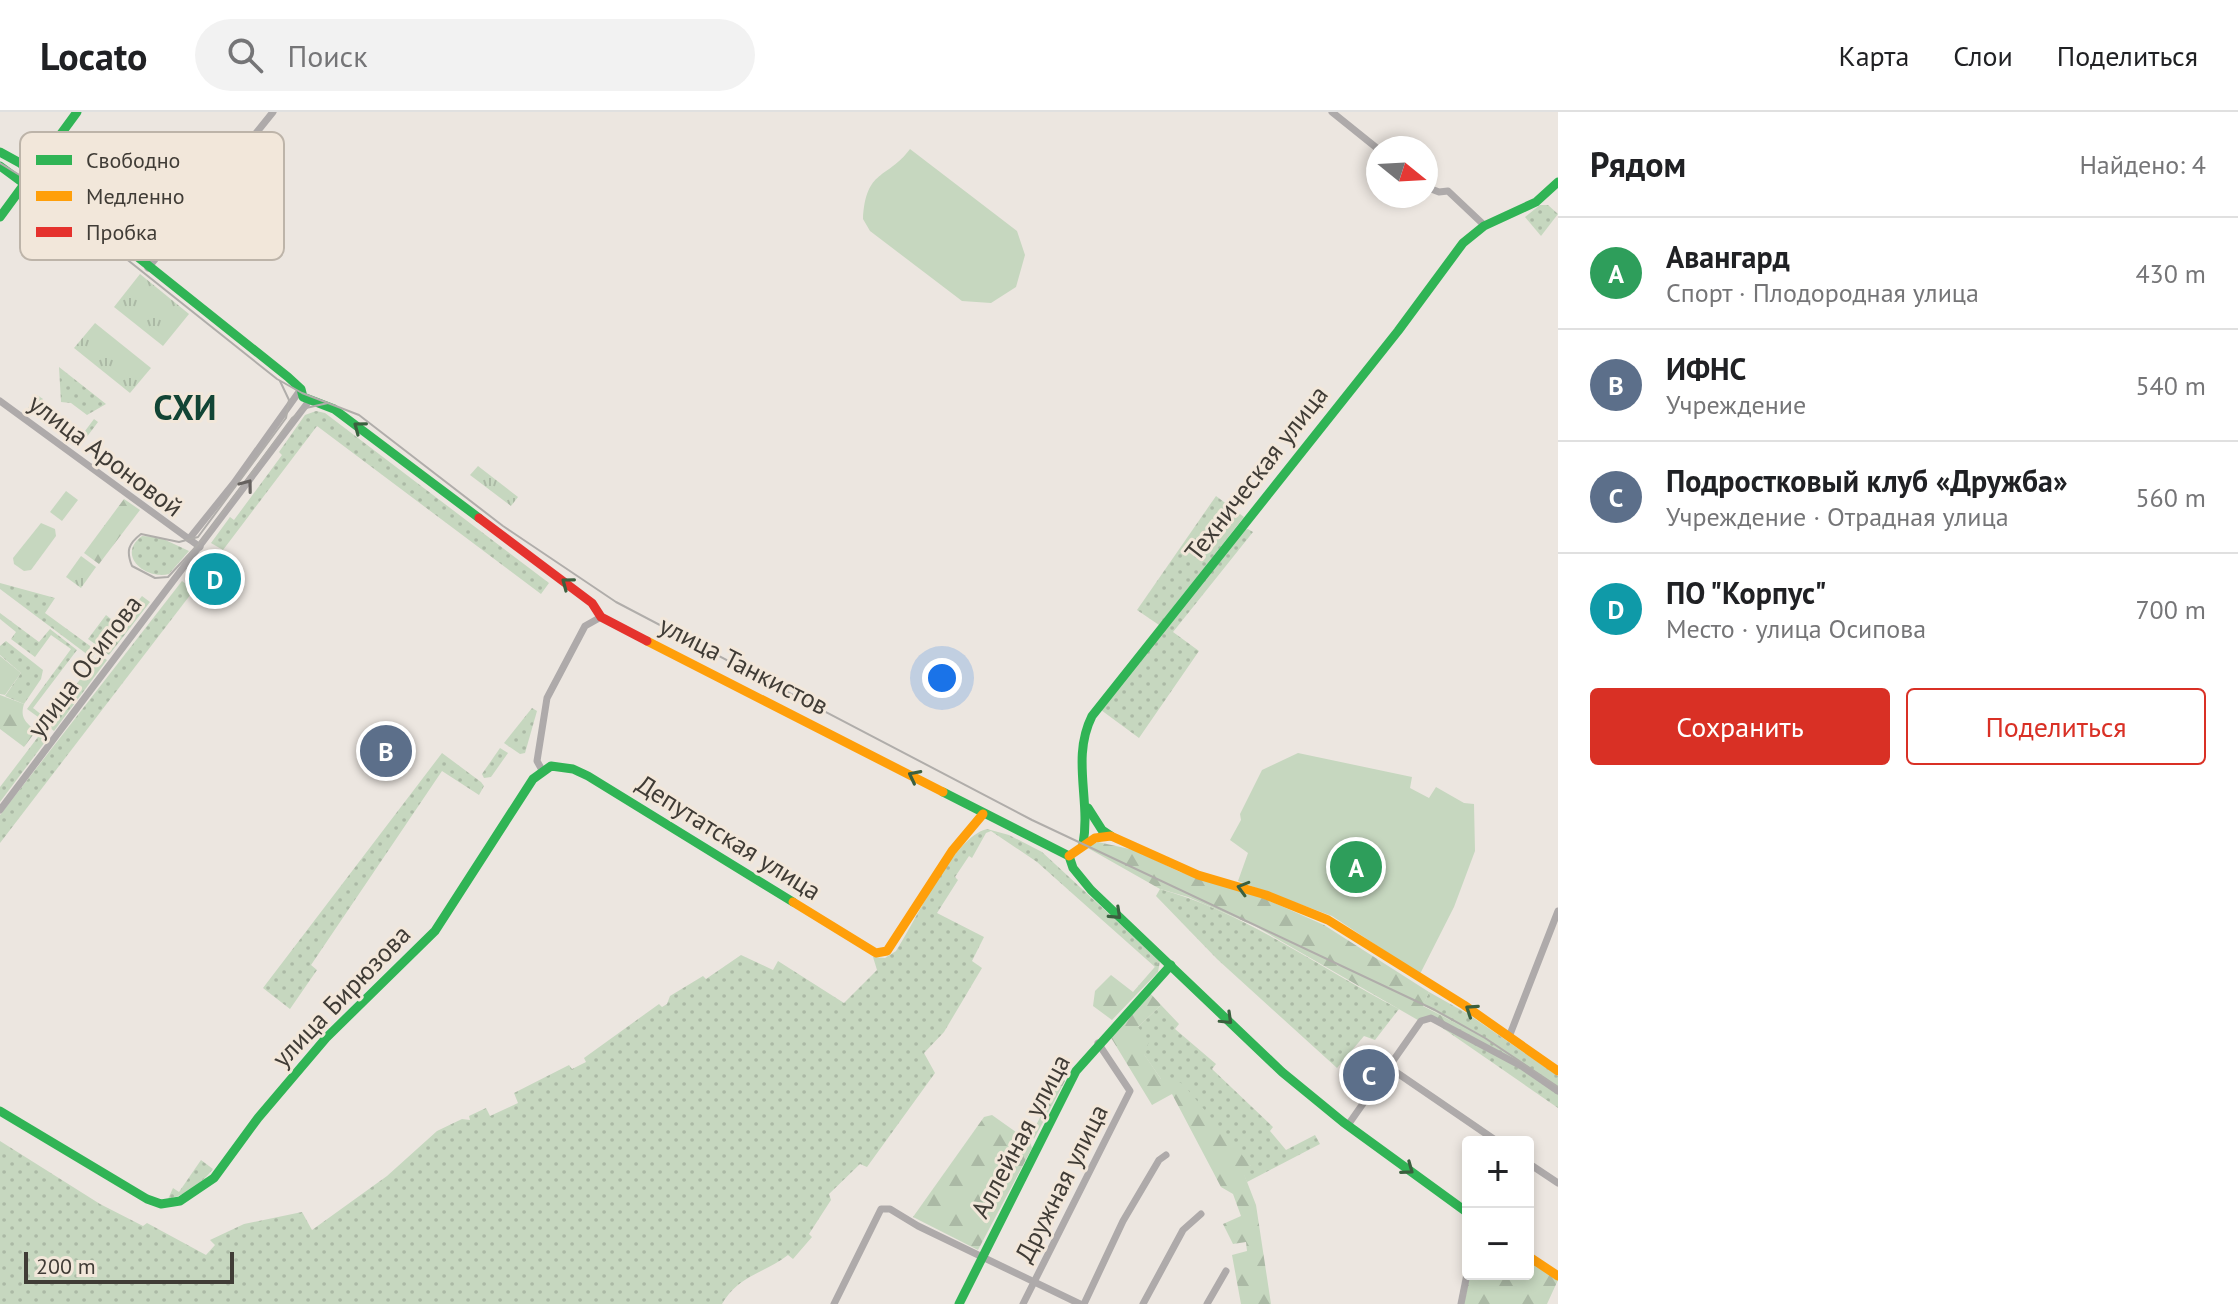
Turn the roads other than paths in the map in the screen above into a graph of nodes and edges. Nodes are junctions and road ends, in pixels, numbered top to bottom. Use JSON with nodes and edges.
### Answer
{"nodes":[{"id":1,"x":77,"y":112,"type":"edge"},
{"id":2,"x":273,"y":112,"type":"edge"},
{"id":3,"x":1332,"y":112,"type":"edge"},
{"id":4,"x":62,"y":132,"type":"edge"},
{"id":5,"x":257,"y":132,"type":"edge"},
{"id":6,"x":1366,"y":139,"type":"edge"},
{"id":7,"x":0,"y":152,"type":"edge"},
{"id":8,"x":20,"y":165,"type":"edge"},
{"id":9,"x":0,"y":166,"type":"edge"},
{"id":10,"x":20,"y":181,"type":"edge"},
{"id":11,"x":1558,"y":182,"type":"edge"},
{"id":12,"x":20,"y":187,"type":"edge"},
{"id":13,"x":1438,"y":189,"type":"edge"},
{"id":14,"x":0,"y":217,"type":"edge"},
{"id":15,"x":1484,"y":225,"type":"junction"},
{"id":16,"x":138,"y":260,"type":"edge"},
{"id":17,"x":154,"y":260,"type":"edge"},
{"id":18,"x":148,"y":268,"type":"junction"},
{"id":19,"x":302,"y":397,"type":"junction"},
{"id":20,"x":0,"y":401,"type":"edge"},
{"id":21,"x":189,"y":539,"type":"junction"},
{"id":22,"x":200,"y":547,"type":"junction"},
{"id":23,"x":601,"y":617,"type":"junction"},
{"id":24,"x":542,"y":770,"type":"junction"},
{"id":25,"x":1086,"y":803,"type":"junction"},
{"id":26,"x":0,"y":810,"type":"edge"},
{"id":27,"x":983,"y":814,"type":"junction"},
{"id":28,"x":1111,"y":836,"type":"junction"},
{"id":29,"x":1083,"y":844,"type":"junction"},
{"id":30,"x":1069,"y":856,"type":"junction"},
{"id":31,"x":1558,"y":911,"type":"edge"},
{"id":32,"x":1171,"y":965,"type":"junction"},
{"id":33,"x":1509,"y":1037,"type":"junction"},
{"id":34,"x":1098,"y":1043,"type":"junction"},
{"id":35,"x":1390,"y":1068,"type":"junction"},
{"id":36,"x":1558,"y":1071,"type":"edge"},
{"id":37,"x":1558,"y":1091,"type":"edge"},
{"id":38,"x":0,"y":1111,"type":"edge"},
{"id":39,"x":1348,"y":1125,"type":"junction"},
{"id":40,"x":1489,"y":1136,"type":"edge"},
{"id":41,"x":1166,"y":1155,"type":"dead end"},
{"id":42,"x":1534,"y":1167,"type":"edge"},
{"id":43,"x":1558,"y":1183,"type":"edge"},
{"id":44,"x":1462,"y":1209,"type":"edge"},
{"id":45,"x":1201,"y":1214,"type":"dead end"},
{"id":46,"x":984,"y":1255,"type":"junction"},
{"id":47,"x":1534,"y":1260,"type":"edge"},
{"id":48,"x":1226,"y":1271,"type":"dead end"},
{"id":49,"x":1558,"y":1276,"type":"edge"},
{"id":50,"x":1466,"y":1280,"type":"edge"},
{"id":51,"x":1034,"y":1281,"type":"junction"},
{"id":52,"x":834,"y":1304,"type":"edge"},
{"id":53,"x":959,"y":1304,"type":"edge"},
{"id":54,"x":1023,"y":1304,"type":"edge"},
{"id":55,"x":1082,"y":1304,"type":"edge"},
{"id":56,"x":1143,"y":1304,"type":"edge"},
{"id":57,"x":1207,"y":1304,"type":"edge"},
{"id":58,"x":1461,"y":1304,"type":"edge"}],
"edges":[{"from":1,"to":4,"type":"main road"},
{"from":2,"to":5,"type":"street"},
{"from":3,"to":6,"type":"street"},
{"from":7,"to":8,"type":"main road","name":"улица Танкистов"},
{"from":9,"to":10,"type":"main road"},
{"from":11,"to":15,"type":"main road","name":"Техническая улица"},
{"from":12,"to":14,"type":"main road"},
{"from":13,"to":15,"type":"street"},
{"from":15,"to":25,"type":"main road","name":"Техническая улица"},
{"from":16,"to":18,"type":"main road","name":"улица Танкистов"},
{"from":17,"to":18,"type":"street"},
{"from":18,"to":19,"type":"main road","name":"улица Танкистов"},
{"from":19,"to":21,"type":"street"},
{"from":22,"to":19,"type":"street","name":"улица Осипова","one_way":true},
{"from":23,"to":19,"type":"main road","name":"улица Танкистов","one_way":true},
{"from":20,"to":21,"type":"street","name":"улица Ароновой"},
{"from":21,"to":22,"type":"street"},
{"from":22,"to":26,"type":"street","name":"улица Осипова"},
{"from":23,"to":24,"type":"street"},
{"from":27,"to":23,"type":"main road","name":"улица Танкистов","one_way":true},
{"from":24,"to":27,"type":"main road","name":"Депутатская улица"},
{"from":24,"to":38,"type":"main road","name":"улица Бирюзова"},
{"from":25,"to":28,"type":"main road"},
{"from":25,"to":29,"type":"main road","name":"Техническая улица"},
{"from":27,"to":30,"type":"main road","name":"улица Танкистов"},
{"from":28,"to":29,"type":"main road"},
{"from":33,"to":28,"type":"main road","one_way":true},
{"from":29,"to":30,"type":"main road"},
{"from":30,"to":32,"type":"main road","one_way":true},
{"from":31,"to":33,"type":"street"},
{"from":32,"to":34,"type":"main road","name":"Аллейная улица"},
{"from":32,"to":39,"type":"main road","one_way":true},
{"from":33,"to":36,"type":"main road"},
{"from":34,"to":46,"type":"main road","name":"Аллейная улица"},
{"from":34,"to":51,"type":"street","name":"Дружная улица"},
{"from":35,"to":37,"type":"street"},
{"from":35,"to":39,"type":"street"},
{"from":35,"to":40,"type":"street"},
{"from":39,"to":44,"type":"main road","one_way":true},
{"from":41,"to":55,"type":"street"},
{"from":42,"to":43,"type":"street"},
{"from":45,"to":56,"type":"street"},
{"from":46,"to":51,"type":"street"},
{"from":46,"to":52,"type":"street"},
{"from":46,"to":53,"type":"main road","name":"Аллейная улица"},
{"from":47,"to":49,"type":"main road"},
{"from":48,"to":57,"type":"street"},
{"from":50,"to":58,"type":"street"},
{"from":51,"to":54,"type":"street","name":"Дружная улица"},
{"from":51,"to":55,"type":"street"}]}
